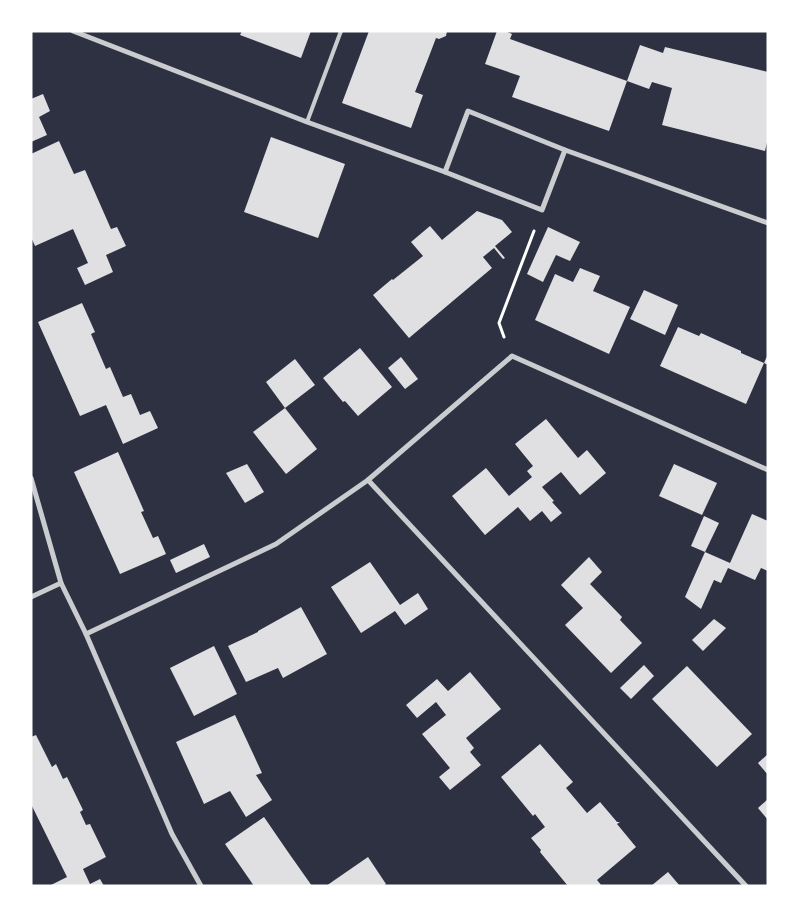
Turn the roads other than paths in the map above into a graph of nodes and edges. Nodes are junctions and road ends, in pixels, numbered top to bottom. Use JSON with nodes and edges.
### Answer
{"nodes":[{"id":1,"x":73,"y":31,"type":"edge"},
{"id":2,"x":341,"y":31,"type":"edge"},
{"id":3,"x":307,"y":122,"type":"junction"},
{"id":4,"x":565,"y":150,"type":"junction"},
{"id":5,"x":445,"y":172,"type":"junction"},
{"id":6,"x":768,"y":223,"type":"edge"},
{"id":7,"x":768,"y":470,"type":"edge"},
{"id":8,"x":31,"y":478,"type":"edge"},
{"id":9,"x":368,"y":480,"type":"junction"},
{"id":10,"x":61,"y":583,"type":"junction"},
{"id":11,"x":31,"y":597,"type":"edge"},
{"id":12,"x":86,"y":634,"type":"junction"},
{"id":13,"x":201,"y":886,"type":"edge"},
{"id":14,"x":746,"y":886,"type":"edge"}],
"edges":[{"from":1,"to":3,"type":"street"},
{"from":2,"to":3,"type":"lane"},
{"from":3,"to":5,"type":"street"},
{"from":4,"to":5,"type":"street"},
{"from":4,"to":5,"type":"street"},
{"from":4,"to":6,"type":"street"},
{"from":7,"to":9,"type":"street"},
{"from":8,"to":10,"type":"street"},
{"from":9,"to":12,"type":"street"},
{"from":9,"to":14,"type":"street"},
{"from":10,"to":11,"type":"street"},
{"from":10,"to":12,"type":"street"},
{"from":12,"to":13,"type":"street"}]}
